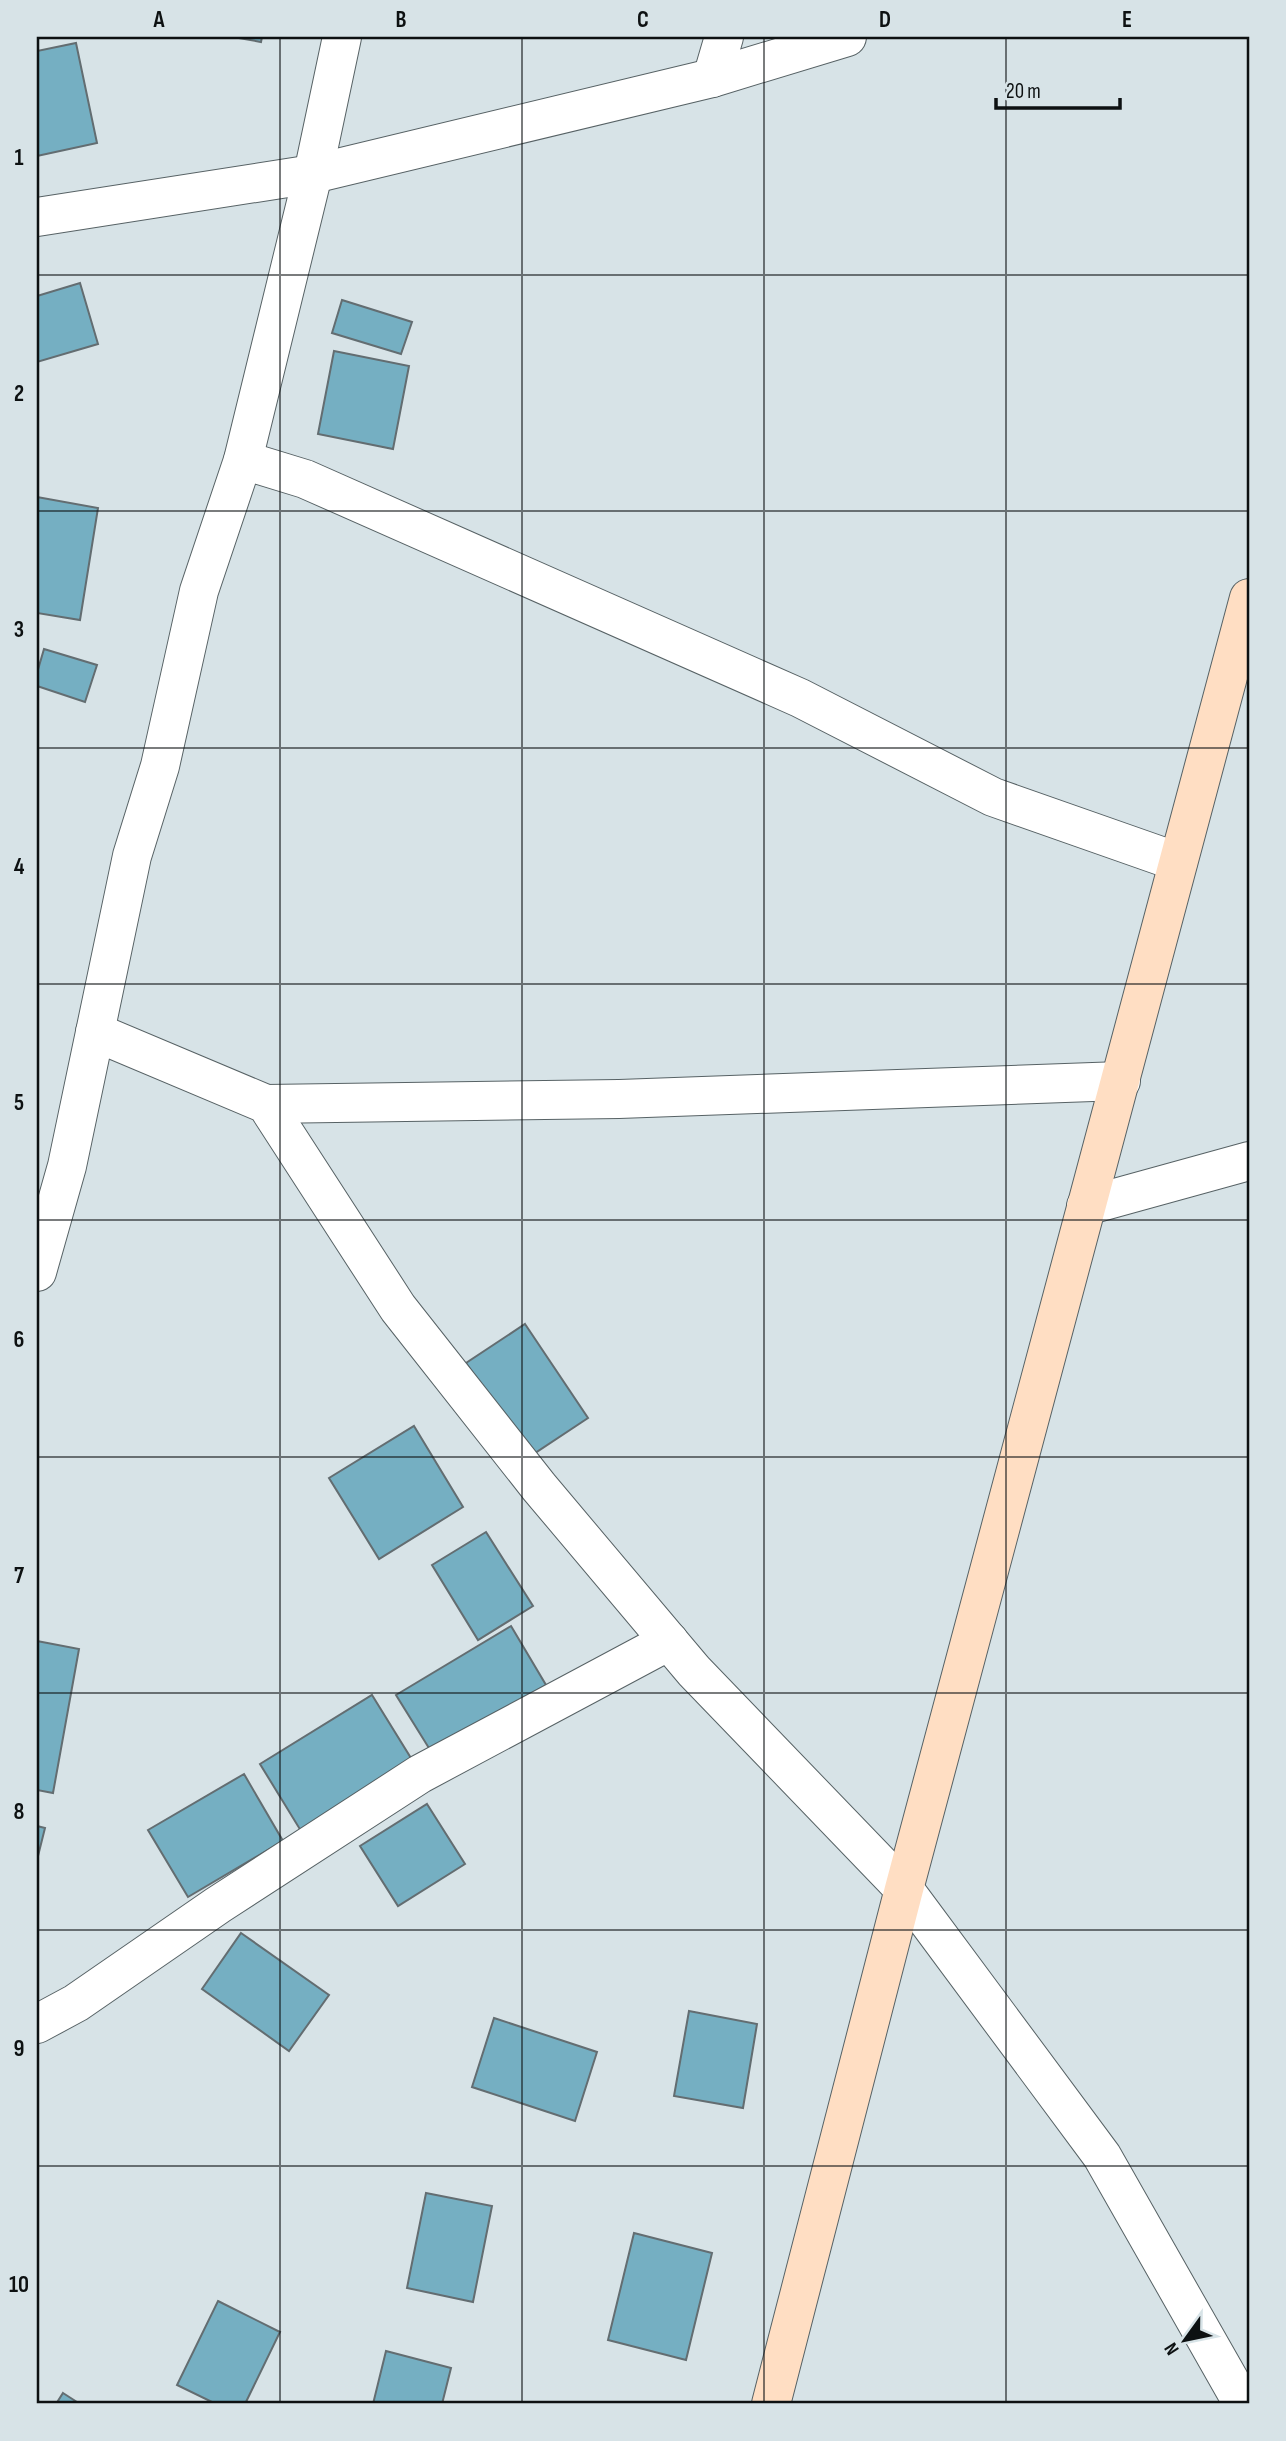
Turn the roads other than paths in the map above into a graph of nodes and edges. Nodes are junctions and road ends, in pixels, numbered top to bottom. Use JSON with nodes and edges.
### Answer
{"nodes":[{"id":1,"x":342,"y":37,"type":"edge"},
{"id":2,"x":724,"y":37,"type":"edge"},
{"id":3,"x":847,"y":37,"type":"edge"},
{"id":4,"x":712,"y":78,"type":"junction"},
{"id":5,"x":313,"y":174,"type":"junction"},
{"id":6,"x":37,"y":217,"type":"edge"},
{"id":7,"x":243,"y":460,"type":"junction"},
{"id":8,"x":1249,"y":598,"type":"edge"},
{"id":9,"x":1178,"y":862,"type":"junction"},
{"id":10,"x":95,"y":1032,"type":"junction"},
{"id":11,"x":1121,"y":1081,"type":"junction"},
{"id":12,"x":266,"y":1104,"type":"junction"},
{"id":13,"x":1249,"y":1161,"type":"edge"},
{"id":14,"x":52,"y":1164,"type":"edge"},
{"id":15,"x":1086,"y":1206,"type":"junction"},
{"id":16,"x":37,"y":1272,"type":"edge"},
{"id":17,"x":669,"y":1641,"type":"junction"},
{"id":18,"x":904,"y":1889,"type":"junction"},
{"id":19,"x":37,"y":2024,"type":"edge"},
{"id":20,"x":771,"y":2404,"type":"edge"},
{"id":21,"x":1243,"y":2404,"type":"edge"}],
"edges":[{"from":1,"to":5,"type":"street"},
{"from":2,"to":4,"type":"street"},
{"from":3,"to":4,"type":"street"},
{"from":4,"to":5,"type":"street"},
{"from":5,"to":6,"type":"street"},
{"from":5,"to":7,"type":"street"},
{"from":7,"to":9,"type":"street"},
{"from":7,"to":10,"type":"street"},
{"from":8,"to":9,"type":"main road"},
{"from":9,"to":11,"type":"main road"},
{"from":10,"to":12,"type":"street"},
{"from":10,"to":14,"type":"street"},
{"from":11,"to":12,"type":"street"},
{"from":11,"to":15,"type":"main road"},
{"from":12,"to":17,"type":"street"},
{"from":13,"to":15,"type":"street"},
{"from":14,"to":16,"type":"street"},
{"from":15,"to":18,"type":"main road"},
{"from":17,"to":18,"type":"street"},
{"from":17,"to":19,"type":"street"},
{"from":18,"to":20,"type":"main road"},
{"from":18,"to":21,"type":"street"}]}
